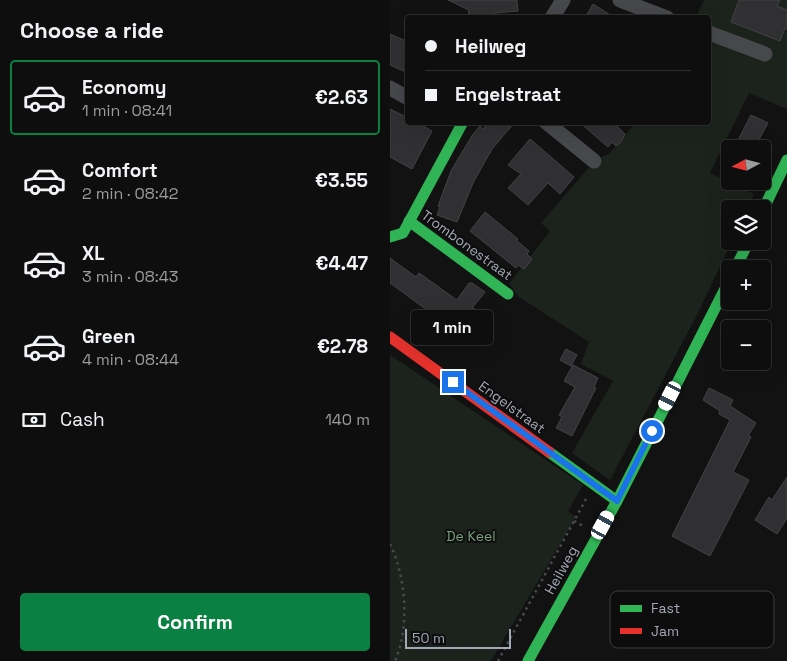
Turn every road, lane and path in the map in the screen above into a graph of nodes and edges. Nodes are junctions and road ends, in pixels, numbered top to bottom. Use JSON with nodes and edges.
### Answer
{"nodes":[{"id":1,"x":563,"y":0,"type":"edge"},
{"id":2,"x":620,"y":0,"type":"edge"},
{"id":3,"x":554,"y":15,"type":"edge"},
{"id":4,"x":659,"y":15,"type":"edge"},
{"id":5,"x":711,"y":34,"type":"edge"},
{"id":6,"x":765,"y":54,"type":"dead end"},
{"id":7,"x":390,"y":88,"type":"edge"},
{"id":8,"x":405,"y":96,"type":"edge"},
{"id":9,"x":457,"y":125,"type":"edge"},
{"id":10,"x":550,"y":125,"type":"edge"},
{"id":11,"x":787,"y":160,"type":"edge"},
{"id":12,"x":594,"y":161,"type":"dead end"},
{"id":13,"x":768,"y":200,"type":"edge"},
{"id":14,"x":409,"y":221,"type":"junction"},
{"id":15,"x":390,"y":237,"type":"edge"},
{"id":16,"x":508,"y":294,"type":"dead end"},
{"id":17,"x":721,"y":297,"type":"edge"},
{"id":18,"x":390,"y":336,"type":"edge"},
{"id":19,"x":594,"y":484,"type":"junction"},
{"id":20,"x":617,"y":501,"type":"junction"},
{"id":21,"x":390,"y":544,"type":"edge"},
{"id":22,"x":395,"y":661,"type":"edge"},
{"id":23,"x":498,"y":661,"type":"edge"},
{"id":24,"x":528,"y":661,"type":"edge"}],
"edges":[{"from":1,"to":3,"type":"street"},
{"from":2,"to":4,"type":"street"},
{"from":5,"to":6,"type":"street"},
{"from":7,"to":8,"type":"street"},
{"from":9,"to":14,"type":"street"},
{"from":10,"to":12,"type":"street"},
{"from":11,"to":13,"type":"street"},
{"from":14,"to":15,"type":"street"},
{"from":14,"to":16,"type":"street","name":"Trombonestraat"},
{"from":17,"to":20,"type":"street","name":"Heilweg"},
{"from":18,"to":19,"type":"street","name":"Engelstraat"},
{"from":19,"to":20,"type":"street","name":"Engelstraat"},
{"from":19,"to":23,"type":"path","name":"Heilweg"},
{"from":20,"to":24,"type":"street","name":"Heilweg"},
{"from":21,"to":22,"type":"path"}]}
